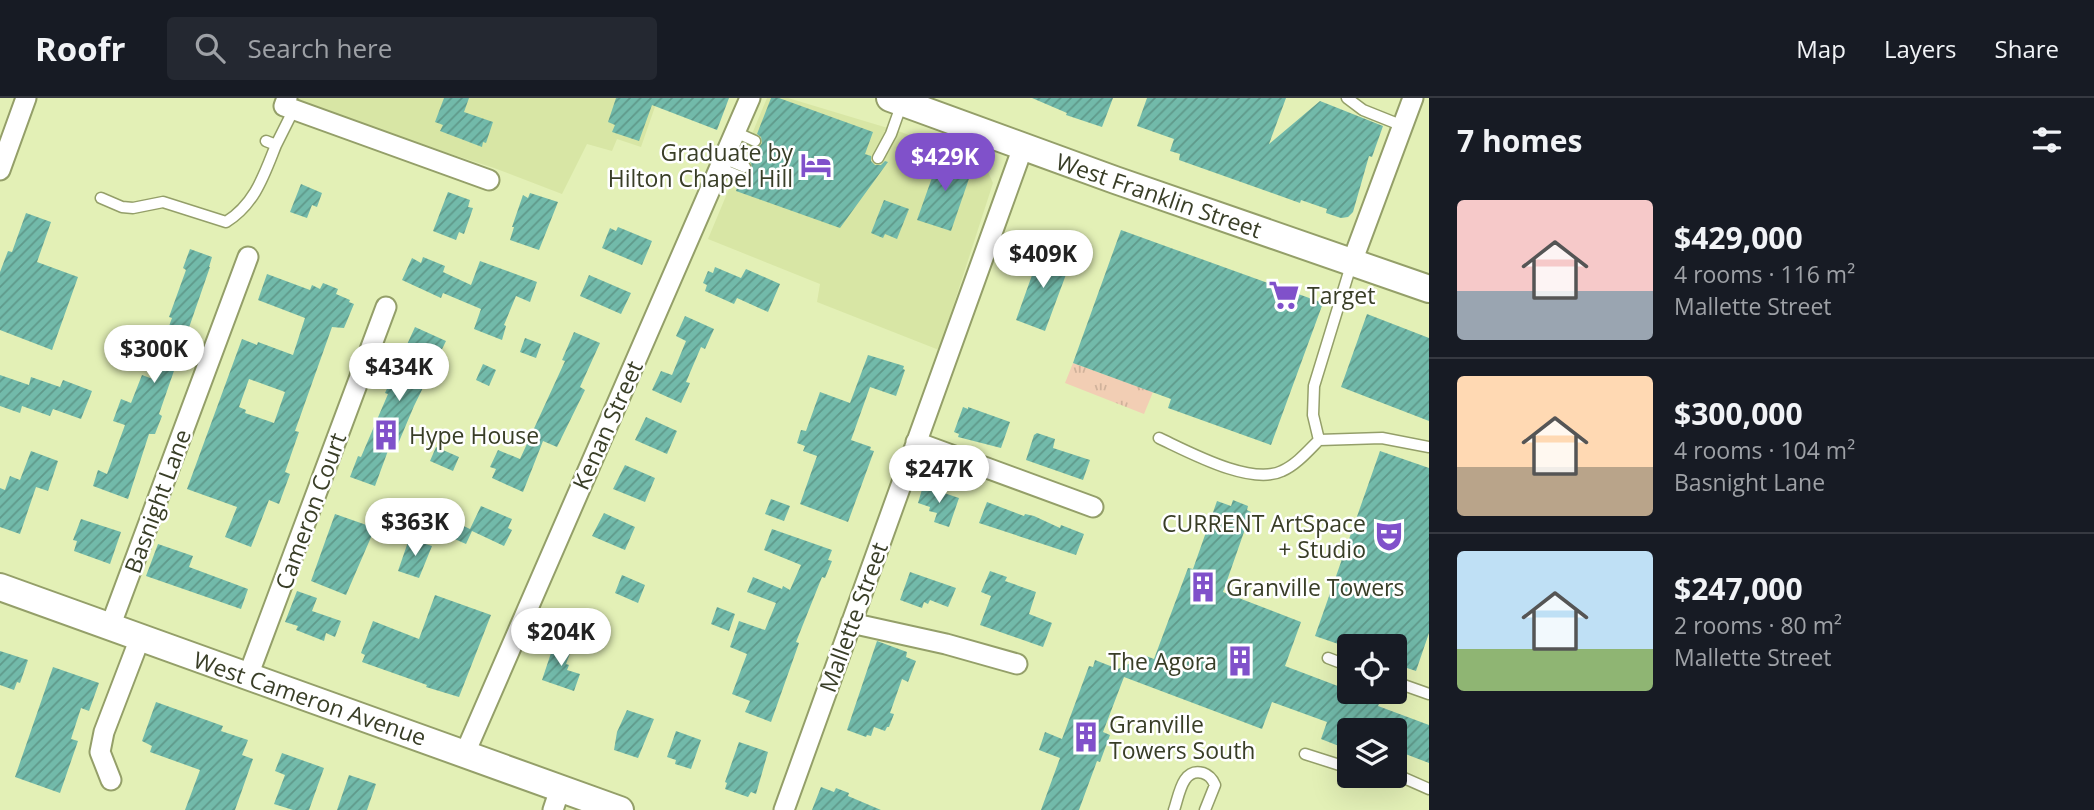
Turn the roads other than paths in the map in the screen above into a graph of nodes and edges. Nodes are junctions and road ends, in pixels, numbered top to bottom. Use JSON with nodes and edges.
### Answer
{"nodes":[{"id":1,"x":26,"y":98,"type":"edge"},
{"id":2,"x":750,"y":98,"type":"edge"},
{"id":3,"x":1347,"y":98,"type":"edge"},
{"id":4,"x":1413,"y":98,"type":"edge"},
{"id":5,"x":896,"y":100,"type":"edge"},
{"id":6,"x":288,"y":104,"type":"edge"},
{"id":7,"x":1403,"y":126,"type":"junction"},
{"id":8,"x":735,"y":132,"type":"junction"},
{"id":9,"x":755,"y":141,"type":"dead end"},
{"id":10,"x":1023,"y":147,"type":"junction"},
{"id":11,"x":878,"y":158,"type":"dead end"},
{"id":12,"x":721,"y":163,"type":"junction"},
{"id":13,"x":0,"y":170,"type":"edge"},
{"id":14,"x":743,"y":172,"type":"dead end"},
{"id":15,"x":489,"y":180,"type":"dead end"},
{"id":16,"x":101,"y":198,"type":"dead end"},
{"id":17,"x":248,"y":257,"type":"dead end"},
{"id":18,"x":1352,"y":262,"type":"junction"},
{"id":19,"x":1429,"y":289,"type":"edge"},
{"id":20,"x":386,"y":307,"type":"dead end"},
{"id":21,"x":1160,"y":438,"type":"dead end"},
{"id":22,"x":1319,"y":440,"type":"junction"},
{"id":23,"x":916,"y":442,"type":"junction"},
{"id":24,"x":1429,"y":447,"type":"edge"},
{"id":25,"x":1093,"y":507,"type":"dead end"},
{"id":26,"x":0,"y":587,"type":"edge"},
{"id":27,"x":851,"y":623,"type":"junction"},
{"id":28,"x":110,"y":627,"type":"junction"},
{"id":29,"x":140,"y":638,"type":"junction"},
{"id":30,"x":1328,"y":658,"type":"dead end"},
{"id":31,"x":1337,"y":661,"type":"edge"},
{"id":32,"x":1017,"y":664,"type":"dead end"},
{"id":33,"x":248,"y":676,"type":"junction"},
{"id":34,"x":1407,"y":686,"type":"edge"},
{"id":35,"x":1429,"y":694,"type":"edge"},
{"id":36,"x":465,"y":753,"type":"junction"},
{"id":37,"x":1305,"y":754,"type":"dead end"},
{"id":38,"x":1337,"y":764,"type":"edge"},
{"id":39,"x":1407,"y":779,"type":"edge"},
{"id":40,"x":111,"y":780,"type":"dead end"},
{"id":41,"x":1429,"y":789,"type":"edge"},
{"id":42,"x":556,"y":800,"type":"edge"},
{"id":43,"x":620,"y":810,"type":"edge"},
{"id":44,"x":784,"y":810,"type":"edge"},
{"id":45,"x":1174,"y":810,"type":"edge"},
{"id":46,"x":1205,"y":810,"type":"edge"}],
"edges":[{"from":1,"to":13,"type":"street"},
{"from":2,"to":8,"type":"street","name":"Kenan Street"},
{"from":3,"to":7,"type":"lane"},
{"from":4,"to":7,"type":"street"},
{"from":5,"to":10,"type":"street","name":"West Franklin Street"},
{"from":5,"to":11,"type":"lane"},
{"from":6,"to":15,"type":"street"},
{"from":6,"to":16,"type":"lane"},
{"from":7,"to":18,"type":"street"},
{"from":8,"to":9,"type":"lane"},
{"from":8,"to":12,"type":"street","name":"Kenan Street"},
{"from":10,"to":18,"type":"street","name":"West Franklin Street"},
{"from":10,"to":23,"type":"street","name":"Mallette Street"},
{"from":12,"to":14,"type":"lane"},
{"from":12,"to":36,"type":"street","name":"Kenan Street"},
{"from":17,"to":28,"type":"street","name":"Basnight Lane"},
{"from":18,"to":19,"type":"street","name":"West Franklin Street"},
{"from":18,"to":22,"type":"lane"},
{"from":20,"to":33,"type":"street","name":"Cameron Court"},
{"from":21,"to":22,"type":"lane"},
{"from":22,"to":24,"type":"lane"},
{"from":23,"to":25,"type":"street"},
{"from":23,"to":27,"type":"street","name":"Mallette Street"},
{"from":26,"to":28,"type":"street","name":"West Cameron Avenue"},
{"from":27,"to":32,"type":"street"},
{"from":27,"to":44,"type":"street","name":"Mallette Street"},
{"from":28,"to":29,"type":"street","name":"West Cameron Avenue"},
{"from":29,"to":33,"type":"street","name":"West Cameron Avenue"},
{"from":29,"to":40,"type":"street"},
{"from":30,"to":31,"type":"lane"},
{"from":33,"to":36,"type":"street","name":"West Cameron Avenue"},
{"from":34,"to":35,"type":"lane"},
{"from":36,"to":42,"type":"street","name":"West Cameron Avenue"},
{"from":37,"to":38,"type":"lane"},
{"from":39,"to":41,"type":"lane"},
{"from":42,"to":43,"type":"street","name":"West Cameron Avenue"},
{"from":45,"to":46,"type":"lane"}]}
